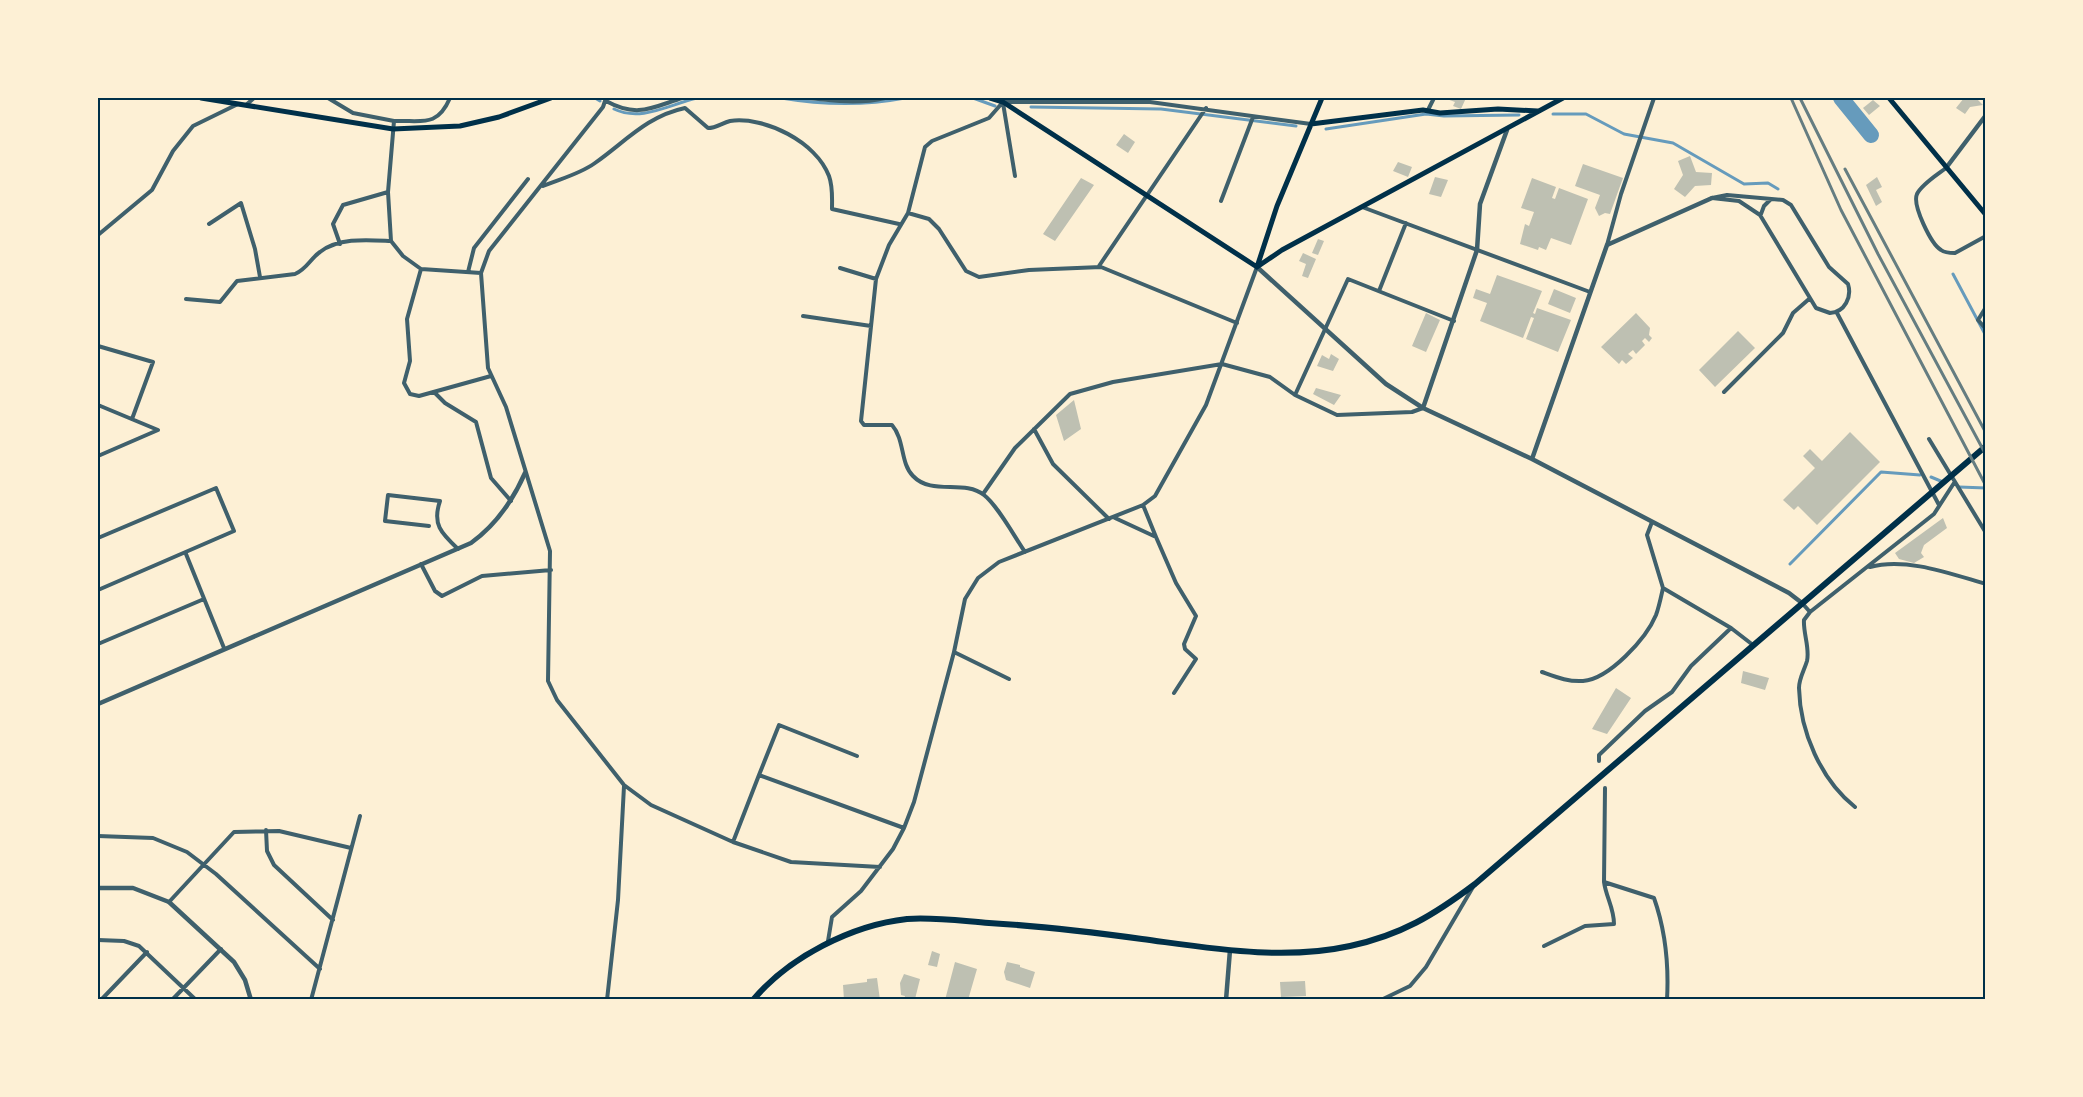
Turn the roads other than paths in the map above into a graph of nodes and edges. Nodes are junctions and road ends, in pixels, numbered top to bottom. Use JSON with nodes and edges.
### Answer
{"nodes":[{"id":1,"x":201,"y":98,"type":"edge"},
{"id":2,"x":254,"y":98,"type":"edge"},
{"id":3,"x":328,"y":98,"type":"edge"},
{"id":4,"x":450,"y":98,"type":"edge"},
{"id":5,"x":551,"y":98,"type":"edge"},
{"id":6,"x":682,"y":98,"type":"edge"},
{"id":7,"x":809,"y":98,"type":"edge"},
{"id":8,"x":885,"y":98,"type":"edge"},
{"id":9,"x":990,"y":98,"type":"edge"},
{"id":10,"x":1322,"y":98,"type":"edge"},
{"id":11,"x":1434,"y":98,"type":"edge"},
{"id":12,"x":1563,"y":98,"type":"edge"},
{"id":13,"x":1654,"y":98,"type":"edge"},
{"id":14,"x":1889,"y":98,"type":"edge"},
{"id":15,"x":606,"y":99,"type":"edge"},
{"id":16,"x":1004,"y":100,"type":"edge"},
{"id":17,"x":238,"y":104,"type":"junction"},
{"id":18,"x":664,"y":104,"type":"junction"},
{"id":19,"x":246,"y":105,"type":"junction"},
{"id":20,"x":1206,"y":108,"type":"junction"},
{"id":21,"x":1428,"y":111,"type":"junction"},
{"id":22,"x":1540,"y":111,"type":"junction"},
{"id":23,"x":666,"y":112,"type":"junction"},
{"id":24,"x":1986,"y":115,"type":"edge"},
{"id":25,"x":1253,"y":117,"type":"junction"},
{"id":26,"x":394,"y":121,"type":"junction"},
{"id":27,"x":1311,"y":124,"type":"junction"},
{"id":28,"x":393,"y":129,"type":"junction"},
{"id":29,"x":1507,"y":130,"type":"junction"},
{"id":30,"x":1946,"y":168,"type":"junction"},
{"id":31,"x":1015,"y":176,"type":"dead end"},
{"id":32,"x":528,"y":179,"type":"dead end"},
{"id":33,"x":542,"y":187,"type":"junction"},
{"id":34,"x":388,"y":192,"type":"junction"},
{"id":35,"x":1148,"y":195,"type":"junction"},
{"id":36,"x":1712,"y":198,"type":"junction"},
{"id":37,"x":1771,"y":199,"type":"junction"},
{"id":38,"x":1221,"y":201,"type":"dead end"},
{"id":39,"x":1362,"y":207,"type":"junction"},
{"id":40,"x":908,"y":213,"type":"junction"},
{"id":41,"x":1760,"y":215,"type":"junction"},
{"id":42,"x":1986,"y":215,"type":"edge"},
{"id":43,"x":1406,"y":223,"type":"junction"},
{"id":44,"x":209,"y":224,"type":"dead end"},
{"id":45,"x":899,"y":224,"type":"junction"},
{"id":46,"x":98,"y":236,"type":"edge"},
{"id":47,"x":1986,"y":236,"type":"edge"},
{"id":48,"x":391,"y":241,"type":"junction"},
{"id":49,"x":340,"y":244,"type":"junction"},
{"id":50,"x":1607,"y":245,"type":"junction"},
{"id":51,"x":1477,"y":250,"type":"junction"},
{"id":52,"x":1098,"y":267,"type":"junction"},
{"id":53,"x":1257,"y":267,"type":"junction"},
{"id":54,"x":840,"y":268,"type":"dead end"},
{"id":55,"x":421,"y":269,"type":"junction"},
{"id":56,"x":468,"y":272,"type":"junction"},
{"id":57,"x":481,"y":273,"type":"junction"},
{"id":58,"x":260,"y":277,"type":"junction"},
{"id":59,"x":876,"y":279,"type":"junction"},
{"id":60,"x":1379,"y":291,"type":"junction"},
{"id":61,"x":1590,"y":292,"type":"junction"},
{"id":62,"x":1809,"y":298,"type":"junction"},
{"id":63,"x":186,"y":299,"type":"dead end"},
{"id":64,"x":1986,"y":308,"type":"edge"},
{"id":65,"x":1837,"y":313,"type":"junction"},
{"id":66,"x":803,"y":316,"type":"dead end"},
{"id":67,"x":1454,"y":321,"type":"junction"},
{"id":68,"x":1237,"y":323,"type":"junction"},
{"id":69,"x":871,"y":326,"type":"junction"},
{"id":70,"x":1986,"y":329,"type":"edge"},
{"id":71,"x":1325,"y":331,"type":"junction"},
{"id":72,"x":98,"y":346,"type":"edge"},
{"id":73,"x":1222,"y":364,"type":"junction"},
{"id":74,"x":491,"y":376,"type":"junction"},
{"id":75,"x":434,"y":392,"type":"junction"},
{"id":76,"x":1724,"y":392,"type":"dead end"},
{"id":77,"x":1295,"y":395,"type":"junction"},
{"id":78,"x":98,"y":405,"type":"edge"},
{"id":79,"x":1423,"y":408,"type":"junction"},
{"id":80,"x":132,"y":419,"type":"junction"},
{"id":81,"x":1034,"y":429,"type":"junction"},
{"id":82,"x":1929,"y":439,"type":"dead end"},
{"id":83,"x":1986,"y":446,"type":"edge"},
{"id":84,"x":98,"y":456,"type":"edge"},
{"id":85,"x":1532,"y":459,"type":"junction"},
{"id":86,"x":525,"y":473,"type":"junction"},
{"id":87,"x":1954,"y":483,"type":"junction"},
{"id":88,"x":983,"y":494,"type":"junction"},
{"id":89,"x":511,"y":501,"type":"junction"},
{"id":90,"x":1143,"y":505,"type":"junction"},
{"id":91,"x":1939,"y":505,"type":"junction"},
{"id":92,"x":1112,"y":518,"type":"junction"},
{"id":93,"x":1653,"y":521,"type":"junction"},
{"id":94,"x":429,"y":526,"type":"dead end"},
{"id":95,"x":1986,"y":533,"type":"edge"},
{"id":96,"x":1156,"y":537,"type":"junction"},
{"id":97,"x":98,"y":538,"type":"edge"},
{"id":98,"x":458,"y":549,"type":"junction"},
{"id":99,"x":1024,"y":552,"type":"junction"},
{"id":100,"x":186,"y":554,"type":"junction"},
{"id":101,"x":422,"y":564,"type":"junction"},
{"id":102,"x":1867,"y":568,"type":"junction"},
{"id":103,"x":551,"y":570,"type":"junction"},
{"id":104,"x":1986,"y":584,"type":"edge"},
{"id":105,"x":1663,"y":588,"type":"junction"},
{"id":106,"x":98,"y":590,"type":"edge"},
{"id":107,"x":204,"y":599,"type":"junction"},
{"id":108,"x":1802,"y":603,"type":"junction"},
{"id":109,"x":1810,"y":612,"type":"junction"},
{"id":110,"x":1731,"y":628,"type":"junction"},
{"id":111,"x":98,"y":644,"type":"edge"},
{"id":112,"x":1753,"y":645,"type":"junction"},
{"id":113,"x":224,"y":648,"type":"junction"},
{"id":114,"x":954,"y":652,"type":"junction"},
{"id":115,"x":1542,"y":672,"type":"dead end"},
{"id":116,"x":1009,"y":679,"type":"dead end"},
{"id":117,"x":1174,"y":693,"type":"dead end"},
{"id":118,"x":98,"y":704,"type":"edge"},
{"id":119,"x":857,"y":756,"type":"dead end"},
{"id":120,"x":1599,"y":761,"type":"dead end"},
{"id":121,"x":759,"y":775,"type":"junction"},
{"id":122,"x":624,"y":785,"type":"junction"},
{"id":123,"x":1605,"y":788,"type":"dead end"},
{"id":124,"x":1855,"y":807,"type":"dead end"},
{"id":125,"x":360,"y":816,"type":"dead end"},
{"id":126,"x":904,"y":828,"type":"junction"},
{"id":127,"x":266,"y":830,"type":"junction"},
{"id":128,"x":98,"y":836,"type":"edge"},
{"id":129,"x":733,"y":842,"type":"junction"},
{"id":130,"x":351,"y":848,"type":"junction"},
{"id":131,"x":203,"y":863,"type":"junction"},
{"id":132,"x":880,"y":867,"type":"junction"},
{"id":133,"x":1604,"y":882,"type":"junction"},
{"id":134,"x":1475,"y":884,"type":"junction"},
{"id":135,"x":98,"y":888,"type":"edge"},
{"id":136,"x":169,"y":902,"type":"junction"},
{"id":137,"x":333,"y":920,"type":"junction"},
{"id":138,"x":98,"y":940,"type":"edge"},
{"id":139,"x":828,"y":941,"type":"junction"},
{"id":140,"x":1544,"y":946,"type":"dead end"},
{"id":141,"x":221,"y":949,"type":"junction"},
{"id":142,"x":1230,"y":950,"type":"junction"},
{"id":143,"x":147,"y":952,"type":"junction"},
{"id":144,"x":320,"y":969,"type":"junction"},
{"id":145,"x":185,"y":987,"type":"junction"},
{"id":146,"x":101,"y":999,"type":"edge"},
{"id":147,"x":172,"y":999,"type":"edge"},
{"id":148,"x":196,"y":999,"type":"edge"},
{"id":149,"x":251,"y":999,"type":"edge"},
{"id":150,"x":311,"y":999,"type":"edge"},
{"id":151,"x":607,"y":999,"type":"edge"},
{"id":152,"x":753,"y":999,"type":"edge"},
{"id":153,"x":1226,"y":999,"type":"edge"},
{"id":154,"x":1381,"y":999,"type":"edge"},
{"id":155,"x":1667,"y":999,"type":"edge"}],
"edges":[{"from":1,"to":17,"type":"main road"},
{"from":2,"to":19,"type":"street"},
{"from":3,"to":26,"type":"street"},
{"from":4,"to":26,"type":"street"},
{"from":5,"to":28,"type":"main road"},
{"from":6,"to":18,"type":"street"},
{"from":7,"to":8,"type":"street"},
{"from":9,"to":16,"type":"main road"},
{"from":10,"to":27,"type":"main road"},
{"from":11,"to":21,"type":"street"},
{"from":12,"to":22,"type":"main road"},
{"from":13,"to":50,"type":"street"},
{"from":14,"to":30,"type":"main road"},
{"from":15,"to":18,"type":"street"},
{"from":15,"to":33,"type":"street"},
{"from":16,"to":20,"type":"street"},
{"from":16,"to":31,"type":"street"},
{"from":16,"to":35,"type":"main road"},
{"from":16,"to":40,"type":"street"},
{"from":17,"to":19,"type":"main road"},
{"from":17,"to":46,"type":"street"},
{"from":18,"to":23,"type":"street"},
{"from":19,"to":28,"type":"main road"},
{"from":20,"to":25,"type":"street"},
{"from":20,"to":35,"type":"street"},
{"from":21,"to":22,"type":"main road"},
{"from":21,"to":27,"type":"main road"},
{"from":22,"to":29,"type":"main road"},
{"from":23,"to":33,"type":"street"},
{"from":23,"to":45,"type":"street"},
{"from":24,"to":30,"type":"street"},
{"from":25,"to":27,"type":"street"},
{"from":25,"to":38,"type":"street"},
{"from":26,"to":28,"type":"street"},
{"from":27,"to":53,"type":"main road"},
{"from":28,"to":34,"type":"street"},
{"from":29,"to":39,"type":"main road"},
{"from":29,"to":51,"type":"street"},
{"from":30,"to":42,"type":"main road"},
{"from":30,"to":47,"type":"street"},
{"from":32,"to":56,"type":"street"},
{"from":33,"to":57,"type":"street"},
{"from":34,"to":48,"type":"street"},
{"from":34,"to":49,"type":"street"},
{"from":35,"to":52,"type":"street"},
{"from":35,"to":53,"type":"main road"},
{"from":36,"to":37,"type":"street"},
{"from":36,"to":41,"type":"street"},
{"from":36,"to":50,"type":"street"},
{"from":37,"to":41,"type":"street"},
{"from":37,"to":65,"type":"street"},
{"from":39,"to":43,"type":"street"},
{"from":39,"to":53,"type":"main road"},
{"from":40,"to":45,"type":"street"},
{"from":40,"to":52,"type":"street"},
{"from":41,"to":62,"type":"street"},
{"from":43,"to":51,"type":"street"},
{"from":43,"to":60,"type":"street"},
{"from":44,"to":58,"type":"street"},
{"from":45,"to":59,"type":"street"},
{"from":48,"to":49,"type":"street"},
{"from":48,"to":55,"type":"street"},
{"from":49,"to":58,"type":"street"},
{"from":50,"to":61,"type":"street"},
{"from":51,"to":61,"type":"street"},
{"from":51,"to":67,"type":"street"},
{"from":52,"to":68,"type":"street"},
{"from":53,"to":68,"type":"street"},
{"from":53,"to":71,"type":"street"},
{"from":54,"to":59,"type":"street"},
{"from":55,"to":56,"type":"street"},
{"from":55,"to":75,"type":"street"},
{"from":56,"to":57,"type":"street"},
{"from":57,"to":74,"type":"street"},
{"from":58,"to":63,"type":"street"},
{"from":59,"to":69,"type":"street"},
{"from":60,"to":67,"type":"street"},
{"from":60,"to":71,"type":"street"},
{"from":61,"to":85,"type":"street"},
{"from":62,"to":65,"type":"street"},
{"from":62,"to":76,"type":"street"},
{"from":64,"to":70,"type":"street"},
{"from":65,"to":91,"type":"street"},
{"from":66,"to":69,"type":"street"},
{"from":67,"to":79,"type":"street"},
{"from":68,"to":73,"type":"street"},
{"from":69,"to":88,"type":"street"},
{"from":71,"to":77,"type":"street"},
{"from":71,"to":79,"type":"street"},
{"from":72,"to":80,"type":"street"},
{"from":73,"to":77,"type":"street"},
{"from":73,"to":81,"type":"street"},
{"from":73,"to":90,"type":"street"},
{"from":74,"to":75,"type":"street"},
{"from":74,"to":86,"type":"street"},
{"from":75,"to":89,"type":"street"},
{"from":77,"to":79,"type":"street"},
{"from":78,"to":80,"type":"street"},
{"from":79,"to":85,"type":"street"},
{"from":80,"to":84,"type":"street"},
{"from":81,"to":88,"type":"street"},
{"from":81,"to":92,"type":"street"},
{"from":82,"to":87,"type":"street"},
{"from":83,"to":108,"type":"highway"},
{"from":85,"to":93,"type":"street"},
{"from":86,"to":89,"type":"street"},
{"from":86,"to":103,"type":"street"},
{"from":87,"to":91,"type":"street"},
{"from":87,"to":95,"type":"street"},
{"from":88,"to":99,"type":"street"},
{"from":89,"to":98,"type":"street"},
{"from":90,"to":92,"type":"street"},
{"from":90,"to":96,"type":"street"},
{"from":91,"to":102,"type":"street"},
{"from":92,"to":96,"type":"street"},
{"from":92,"to":99,"type":"street"},
{"from":93,"to":105,"type":"street"},
{"from":93,"to":108,"type":"street"},
{"from":94,"to":98,"type":"street"},
{"from":96,"to":117,"type":"street"},
{"from":97,"to":100,"type":"street"},
{"from":98,"to":101,"type":"street"},
{"from":99,"to":114,"type":"street"},
{"from":100,"to":106,"type":"street"},
{"from":100,"to":107,"type":"street"},
{"from":101,"to":103,"type":"street"},
{"from":101,"to":113,"type":"street"},
{"from":102,"to":104,"type":"street"},
{"from":102,"to":109,"type":"street"},
{"from":103,"to":122,"type":"street"},
{"from":105,"to":110,"type":"street"},
{"from":105,"to":115,"type":"street"},
{"from":107,"to":111,"type":"street"},
{"from":107,"to":113,"type":"street"},
{"from":108,"to":109,"type":"street"},
{"from":108,"to":112,"type":"highway"},
{"from":109,"to":124,"type":"street"},
{"from":110,"to":112,"type":"street"},
{"from":110,"to":120,"type":"street"},
{"from":112,"to":134,"type":"highway"},
{"from":113,"to":118,"type":"street"},
{"from":114,"to":116,"type":"street"},
{"from":114,"to":126,"type":"street"},
{"from":119,"to":121,"type":"street"},
{"from":121,"to":126,"type":"street"},
{"from":121,"to":129,"type":"street"},
{"from":122,"to":129,"type":"street"},
{"from":122,"to":151,"type":"street"},
{"from":123,"to":133,"type":"street"},
{"from":125,"to":130,"type":"street"},
{"from":126,"to":132,"type":"street"},
{"from":127,"to":130,"type":"street"},
{"from":127,"to":131,"type":"street"},
{"from":127,"to":137,"type":"street"},
{"from":128,"to":131,"type":"street"},
{"from":129,"to":132,"type":"street"},
{"from":130,"to":137,"type":"street"},
{"from":131,"to":136,"type":"street"},
{"from":131,"to":144,"type":"street"},
{"from":132,"to":139,"type":"street"},
{"from":133,"to":140,"type":"street"},
{"from":133,"to":155,"type":"street"},
{"from":134,"to":142,"type":"highway"},
{"from":134,"to":154,"type":"street"},
{"from":135,"to":136,"type":"street"},
{"from":136,"to":141,"type":"street"},
{"from":137,"to":144,"type":"street"},
{"from":138,"to":143,"type":"street"},
{"from":139,"to":142,"type":"highway"},
{"from":139,"to":152,"type":"highway"},
{"from":141,"to":145,"type":"street"},
{"from":141,"to":149,"type":"street"},
{"from":142,"to":153,"type":"street"},
{"from":143,"to":145,"type":"street"},
{"from":143,"to":146,"type":"street"},
{"from":144,"to":150,"type":"street"},
{"from":145,"to":147,"type":"street"},
{"from":145,"to":148,"type":"street"}]}
